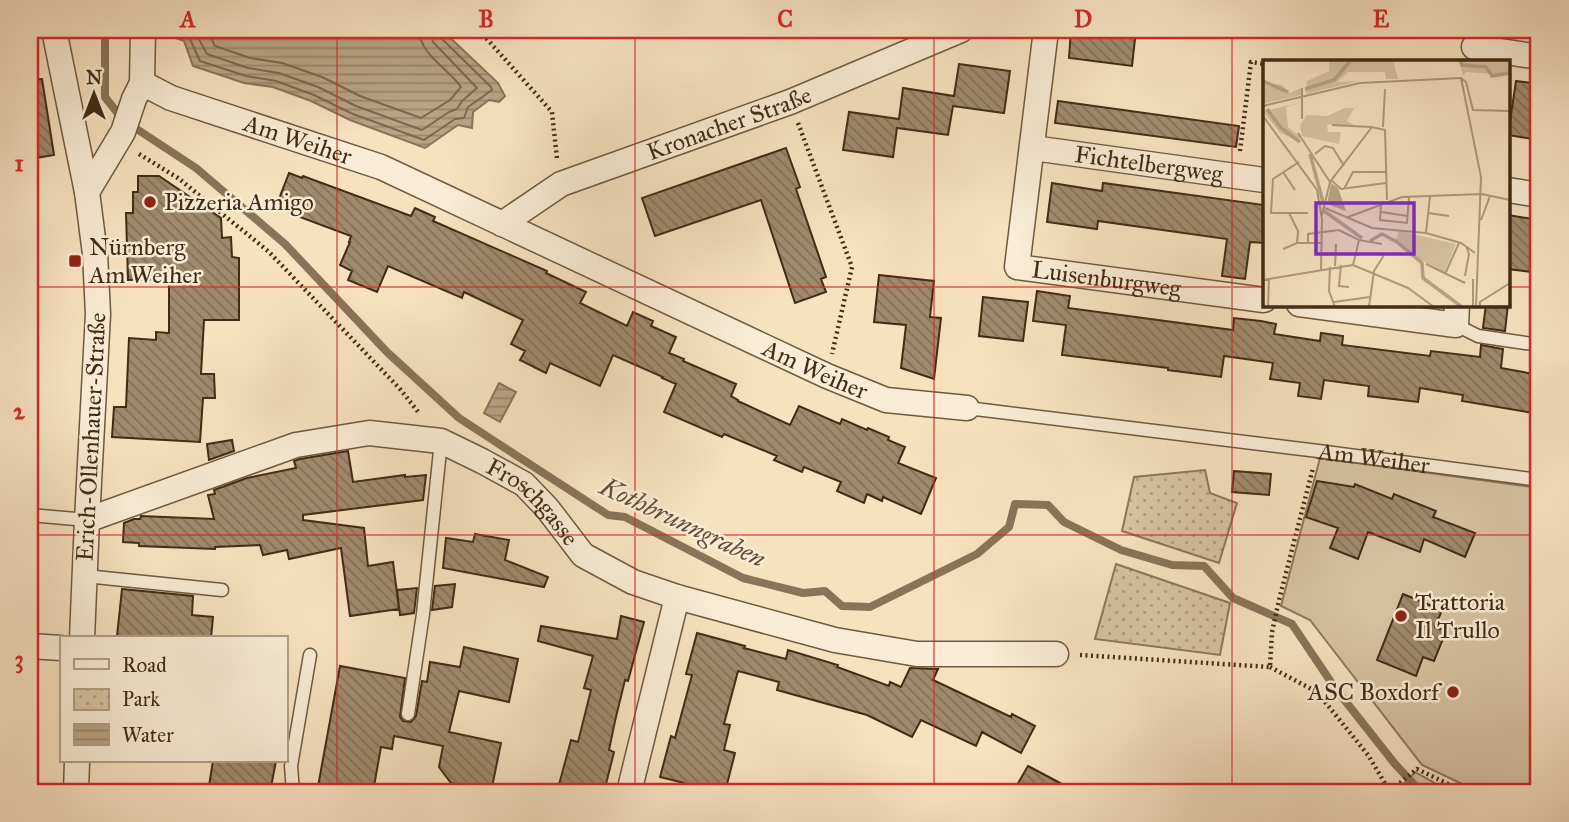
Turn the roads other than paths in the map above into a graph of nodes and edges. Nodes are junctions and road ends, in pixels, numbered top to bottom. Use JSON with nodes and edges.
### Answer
{"nodes":[{"id":1,"x":54,"y":30,"type":"edge"},
{"id":2,"x":144,"y":30,"type":"edge"},
{"id":3,"x":961,"y":30,"type":"edge"},
{"id":4,"x":1046,"y":30,"type":"edge"},
{"id":5,"x":1474,"y":46,"type":"edge"},
{"id":6,"x":1539,"y":57,"type":"edge"},
{"id":7,"x":138,"y":91,"type":"junction"},
{"id":8,"x":1032,"y":148,"type":"junction"},
{"id":9,"x":1263,"y":180,"type":"edge"},
{"id":10,"x":1510,"y":190,"type":"edge"},
{"id":11,"x":87,"y":192,"type":"junction"},
{"id":12,"x":1539,"y":195,"type":"edge"},
{"id":13,"x":502,"y":224,"type":"junction"},
{"id":14,"x":1263,"y":300,"type":"edge"},
{"id":15,"x":1328,"y":306,"type":"edge"},
{"id":16,"x":1457,"y":315,"type":"edge"},
{"id":17,"x":1539,"y":345,"type":"edge"},
{"id":18,"x":967,"y":408,"type":"joint"},
{"id":19,"x":441,"y":441,"type":"junction"},
{"id":20,"x":1539,"y":480,"type":"edge"},
{"id":21,"x":30,"y":515,"type":"edge"},
{"id":22,"x":87,"y":520,"type":"junction"},
{"id":23,"x":85,"y":576,"type":"junction"},
{"id":24,"x":222,"y":590,"type":"dead end"},
{"id":25,"x":677,"y":597,"type":"junction"},
{"id":26,"x":82,"y":636,"type":"edge"},
{"id":27,"x":30,"y":646,"type":"edge"},
{"id":28,"x":60,"y":648,"type":"edge"},
{"id":29,"x":1056,"y":654,"type":"road end"},
{"id":30,"x":310,"y":655,"type":"dead end"},
{"id":31,"x":408,"y":713,"type":"dead end"},
{"id":32,"x":77,"y":762,"type":"edge"},
{"id":33,"x":75,"y":792,"type":"edge"},
{"id":34,"x":293,"y":792,"type":"edge"},
{"id":35,"x":629,"y":792,"type":"edge"}],
"edges":[{"from":1,"to":11,"type":"street","name":"Erich-Ollenhauer-Straße"},
{"from":2,"to":7,"type":"street"},
{"from":3,"to":13,"type":"street","name":"Kronacher Straße"},
{"from":4,"to":8,"type":"street","name":"Luisenburgweg"},
{"from":5,"to":6,"type":"street"},
{"from":7,"to":11,"type":"street"},
{"from":7,"to":13,"type":"street","name":"Am Weiher"},
{"from":8,"to":9,"type":"street","name":"Fichtelbergweg"},
{"from":8,"to":14,"type":"street","name":"Luisenburgweg"},
{"from":10,"to":12,"type":"street"},
{"from":11,"to":22,"type":"street","name":"Erich-Ollenhauer-Straße"},
{"from":13,"to":18,"type":"street","name":"Am Weiher"},
{"from":15,"to":16,"type":"street"},
{"from":16,"to":17,"type":"lane"},
{"from":18,"to":20,"type":"lane","name":"Am Weiher"},
{"from":19,"to":22,"type":"street","name":"Froschgasse"},
{"from":19,"to":25,"type":"street","name":"Froschgasse"},
{"from":19,"to":31,"type":"lane"},
{"from":21,"to":22,"type":"lane"},
{"from":22,"to":23,"type":"street","name":"Erich-Ollenhauer-Straße"},
{"from":23,"to":24,"type":"lane"},
{"from":23,"to":26,"type":"street","name":"Erich-Ollenhauer-Straße"},
{"from":25,"to":29,"type":"street","name":"Froschgasse"},
{"from":25,"to":35,"type":"street"},
{"from":27,"to":28,"type":"street"},
{"from":30,"to":34,"type":"lane"},
{"from":32,"to":33,"type":"street"}]}
